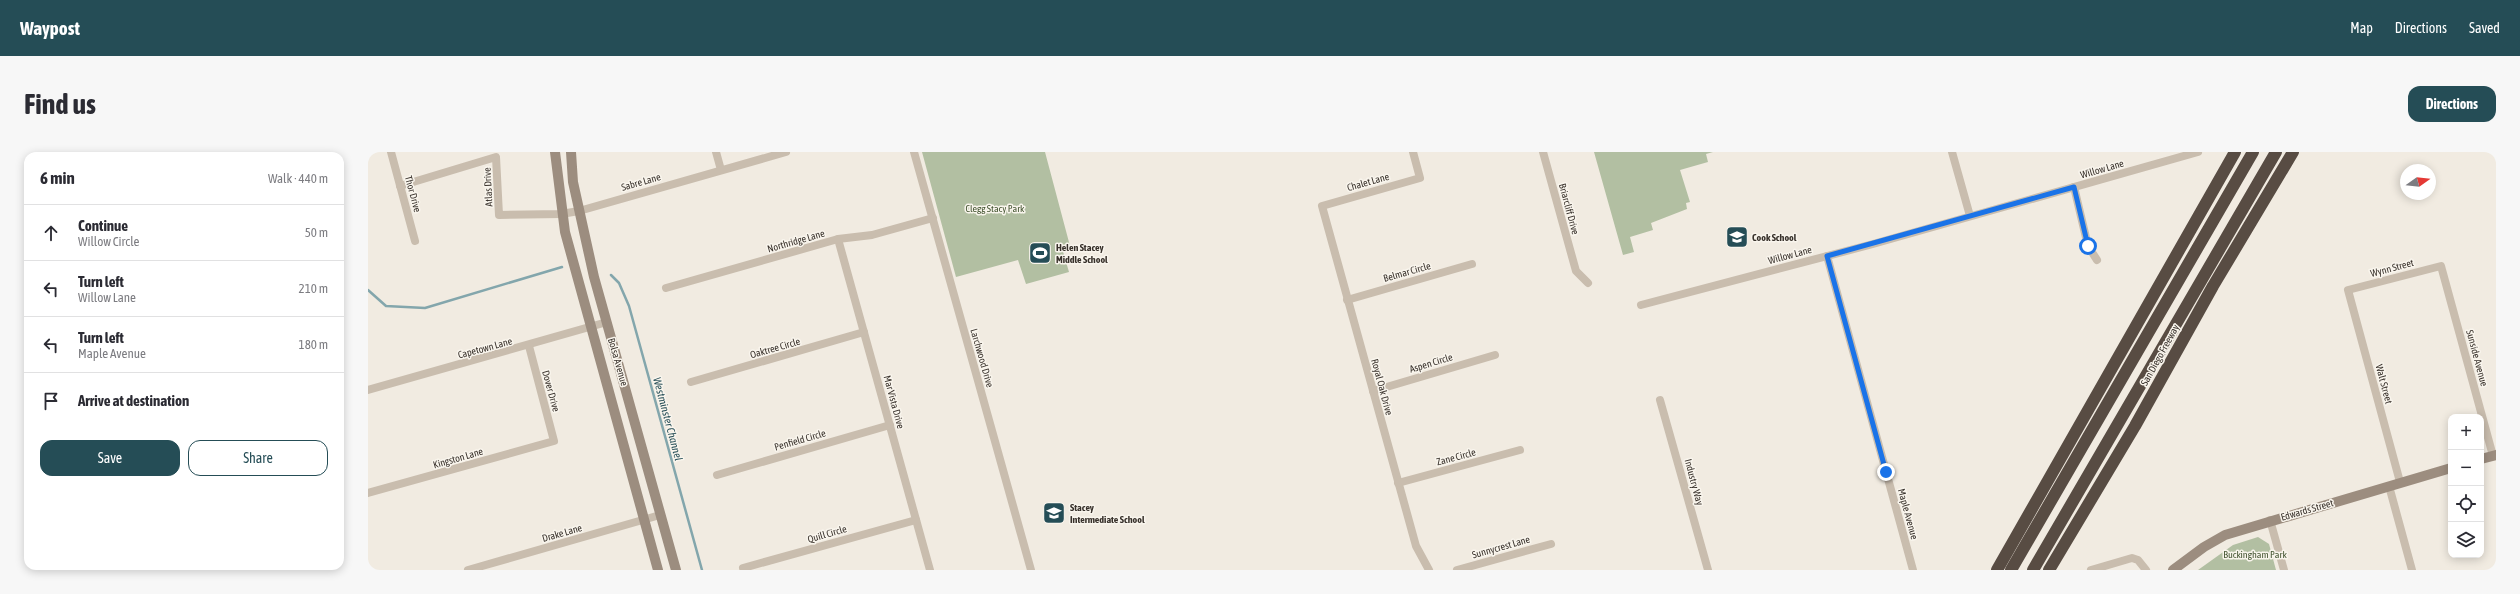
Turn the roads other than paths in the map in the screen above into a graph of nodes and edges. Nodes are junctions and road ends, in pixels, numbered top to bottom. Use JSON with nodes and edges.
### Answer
{"nodes":[{"id":1,"x":391,"y":152,"type":"edge"},
{"id":2,"x":555,"y":152,"type":"edge"},
{"id":3,"x":571,"y":152,"type":"edge"},
{"id":4,"x":716,"y":152,"type":"edge"},
{"id":5,"x":786,"y":152,"type":"edge"},
{"id":6,"x":914,"y":152,"type":"edge"},
{"id":7,"x":1413,"y":152,"type":"edge"},
{"id":8,"x":1543,"y":152,"type":"edge"},
{"id":9,"x":1952,"y":152,"type":"edge"},
{"id":10,"x":2198,"y":152,"type":"edge"},
{"id":11,"x":2236,"y":152,"type":"edge"},
{"id":12,"x":2253,"y":152,"type":"edge"},
{"id":13,"x":2276,"y":152,"type":"edge"},
{"id":14,"x":2293,"y":152,"type":"edge"},
{"id":15,"x":2298,"y":152,"type":"edge"},
{"id":16,"x":721,"y":170,"type":"junction"},
{"id":17,"x":400,"y":186,"type":"junction"},
{"id":18,"x":2074,"y":187,"type":"junction"},
{"id":19,"x":2264,"y":203,"type":"junction"},
{"id":20,"x":1322,"y":206,"type":"joint"},
{"id":21,"x":579,"y":211,"type":"junction"},
{"id":22,"x":561,"y":214,"type":"junction"},
{"id":23,"x":499,"y":216,"type":"joint"},
{"id":24,"x":1970,"y":216,"type":"junction"},
{"id":25,"x":933,"y":218,"type":"junction"},
{"id":26,"x":838,"y":239,"type":"junction"},
{"id":27,"x":415,"y":241,"type":"dead end"},
{"id":28,"x":1827,"y":256,"type":"junction"},
{"id":29,"x":2097,"y":260,"type":"dead end"},
{"id":30,"x":1472,"y":264,"type":"dead end"},
{"id":31,"x":2441,"y":266,"type":"joint"},
{"id":32,"x":1588,"y":283,"type":"dead end"},
{"id":33,"x":666,"y":288,"type":"dead end"},
{"id":34,"x":2348,"y":290,"type":"joint"},
{"id":35,"x":1347,"y":300,"type":"junction"},
{"id":36,"x":1641,"y":305,"type":"dead end"},
{"id":37,"x":607,"y":322,"type":"junction"},
{"id":38,"x":591,"y":327,"type":"junction"},
{"id":39,"x":864,"y":332,"type":"junction"},
{"id":40,"x":529,"y":346,"type":"junction"},
{"id":41,"x":1495,"y":355,"type":"dead end"},
{"id":42,"x":691,"y":382,"type":"dead end"},
{"id":43,"x":368,"y":390,"type":"edge"},
{"id":44,"x":1373,"y":391,"type":"junction"},
{"id":45,"x":1660,"y":400,"type":"dead end"},
{"id":46,"x":890,"y":425,"type":"junction"},
{"id":47,"x":554,"y":441,"type":"joint"},
{"id":48,"x":1520,"y":450,"type":"dead end"},
{"id":49,"x":2495,"y":455,"type":"edge"},
{"id":50,"x":2484,"y":458,"type":"edge"},
{"id":51,"x":2448,"y":469,"type":"edge"},
{"id":52,"x":716,"y":475,"type":"dead end"},
{"id":53,"x":2400,"y":482,"type":"junction"},
{"id":54,"x":1398,"y":483,"type":"junction"},
{"id":55,"x":2389,"y":486,"type":"junction"},
{"id":56,"x":368,"y":493,"type":"edge"},
{"id":57,"x":660,"y":515,"type":"junction"},
{"id":58,"x":644,"y":520,"type":"junction"},
{"id":59,"x":916,"y":520,"type":"junction"},
{"id":60,"x":2270,"y":520,"type":"junction"},
{"id":61,"x":1550,"y":544,"type":"dead end"},
{"id":62,"x":743,"y":568,"type":"dead end"},
{"id":63,"x":468,"y":570,"type":"edge"},
{"id":64,"x":658,"y":570,"type":"edge"},
{"id":65,"x":676,"y":570,"type":"edge"},
{"id":66,"x":930,"y":570,"type":"edge"},
{"id":67,"x":1030,"y":570,"type":"edge"},
{"id":68,"x":1429,"y":570,"type":"edge"},
{"id":69,"x":1457,"y":570,"type":"edge"},
{"id":70,"x":1708,"y":570,"type":"edge"},
{"id":71,"x":1913,"y":570,"type":"edge"},
{"id":72,"x":1997,"y":570,"type":"edge"},
{"id":73,"x":2011,"y":570,"type":"edge"},
{"id":74,"x":2033,"y":570,"type":"edge"},
{"id":75,"x":2049,"y":570,"type":"edge"},
{"id":76,"x":2091,"y":570,"type":"edge"},
{"id":77,"x":2146,"y":570,"type":"edge"},
{"id":78,"x":2173,"y":570,"type":"edge"},
{"id":79,"x":2284,"y":570,"type":"edge"},
{"id":80,"x":2412,"y":570,"type":"edge"}],
"edges":[{"from":1,"to":17,"type":"street","name":"Thor Drive"},
{"from":2,"to":22,"type":"main road","name":"Bolsa Avenue"},
{"from":3,"to":21,"type":"main road","name":"Bolsa Avenue"},
{"from":4,"to":16,"type":"street"},
{"from":5,"to":16,"type":"street","name":"Sabre Lane"},
{"from":6,"to":25,"type":"street","name":"Larchwood Drive"},
{"from":7,"to":20,"type":"street","name":"Chalet Lane"},
{"from":8,"to":32,"type":"street","name":"Briarcliff Drive"},
{"from":9,"to":24,"type":"street"},
{"from":10,"to":18,"type":"street","name":"Willow Lane"},
{"from":11,"to":72,"type":"highway"},
{"from":12,"to":73,"type":"highway"},
{"from":13,"to":74,"type":"highway"},
{"from":14,"to":19,"type":"highway","name":"San Diego Freeway"},
{"from":15,"to":19,"type":"highway"},
{"from":16,"to":21,"type":"street","name":"Sabre Lane"},
{"from":17,"to":23,"type":"street","name":"Atlas Drive"},
{"from":17,"to":27,"type":"street","name":"Thor Drive"},
{"from":18,"to":24,"type":"street","name":"Willow Lane"},
{"from":18,"to":29,"type":"street"},
{"from":19,"to":75,"type":"highway","name":"San Diego Freeway"},
{"from":20,"to":35,"type":"street","name":"Royal Oak Drive"},
{"from":21,"to":22,"type":"street","name":"Sabre Lane"},
{"from":21,"to":37,"type":"main road","name":"Bolsa Avenue"},
{"from":22,"to":23,"type":"street","name":"Sabre Lane"},
{"from":22,"to":38,"type":"main road","name":"Bolsa Avenue"},
{"from":24,"to":28,"type":"street","name":"Willow Lane"},
{"from":25,"to":26,"type":"street","name":"Northridge Lane"},
{"from":25,"to":67,"type":"street","name":"Larchwood Drive"},
{"from":26,"to":33,"type":"street","name":"Northridge Lane"},
{"from":26,"to":39,"type":"street","name":"Mar Vista Drive"},
{"from":28,"to":36,"type":"street","name":"Willow Lane"},
{"from":28,"to":71,"type":"street","name":"Maple Avenue"},
{"from":30,"to":35,"type":"street","name":"Belmar Circle"},
{"from":31,"to":34,"type":"street","name":"Wynn Street"},
{"from":31,"to":49,"type":"street","name":"Sunside Avenue"},
{"from":34,"to":53,"type":"street","name":"Walt Street"},
{"from":35,"to":44,"type":"street","name":"Royal Oak Drive"},
{"from":37,"to":38,"type":"street","name":"Capetown Lane"},
{"from":37,"to":57,"type":"main road","name":"Bolsa Avenue"},
{"from":38,"to":40,"type":"street","name":"Capetown Lane"},
{"from":38,"to":58,"type":"main road","name":"Bolsa Avenue"},
{"from":39,"to":42,"type":"street","name":"Oaktree Circle"},
{"from":39,"to":46,"type":"street","name":"Mar Vista Drive"},
{"from":40,"to":43,"type":"street","name":"Capetown Lane"},
{"from":40,"to":47,"type":"street","name":"Dover Drive"},
{"from":41,"to":44,"type":"street","name":"Aspen Circle"},
{"from":44,"to":54,"type":"street","name":"Royal Oak Drive"},
{"from":45,"to":70,"type":"street","name":"Industry Way"},
{"from":46,"to":52,"type":"street","name":"Penfield Circle"},
{"from":46,"to":59,"type":"street","name":"Mar Vista Drive"},
{"from":47,"to":56,"type":"street","name":"Kingston Lane"},
{"from":48,"to":54,"type":"street","name":"Zane Circle"},
{"from":49,"to":50,"type":"main road"},
{"from":51,"to":53,"type":"main road","name":"Edwards Street"},
{"from":53,"to":55,"type":"main road","name":"Edwards Street"},
{"from":54,"to":68,"type":"street","name":"Royal Oak Drive"},
{"from":55,"to":60,"type":"main road","name":"Edwards Street"},
{"from":55,"to":80,"type":"street"},
{"from":57,"to":58,"type":"street","name":"Drake Lane"},
{"from":57,"to":65,"type":"main road","name":"Bolsa Avenue"},
{"from":58,"to":63,"type":"street","name":"Drake Lane"},
{"from":58,"to":64,"type":"main road","name":"Bolsa Avenue"},
{"from":59,"to":62,"type":"street","name":"Quill Circle"},
{"from":59,"to":66,"type":"street","name":"Mar Vista Drive"},
{"from":60,"to":78,"type":"main road","name":"Edwards Street"},
{"from":60,"to":79,"type":"street"},
{"from":61,"to":69,"type":"street","name":"Sunnycrest Lane"},
{"from":76,"to":77,"type":"street"}]}
